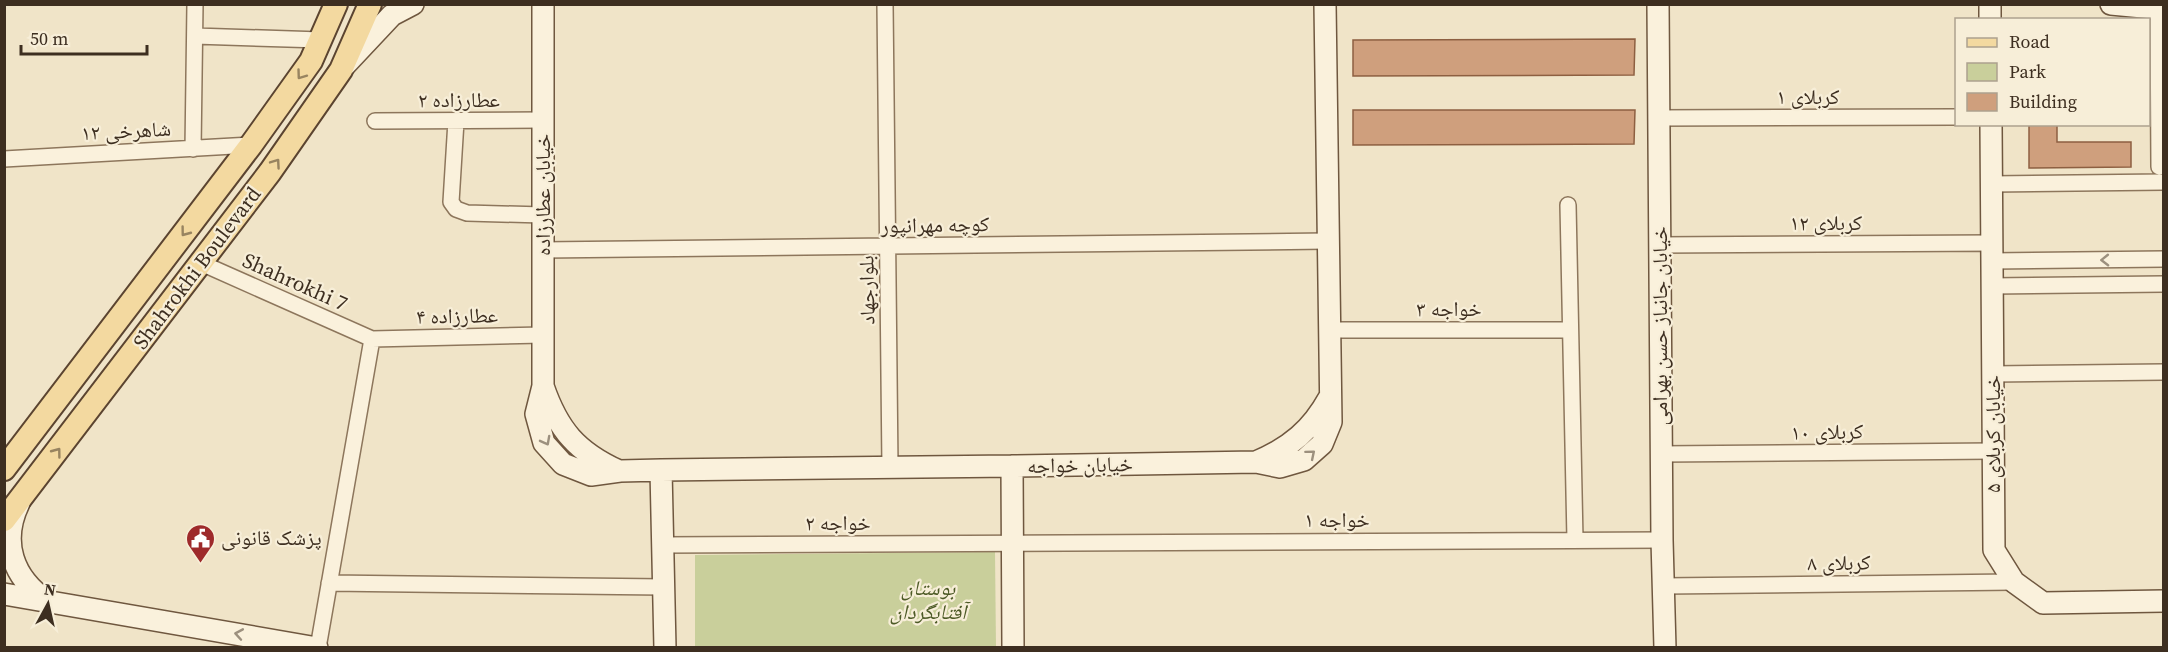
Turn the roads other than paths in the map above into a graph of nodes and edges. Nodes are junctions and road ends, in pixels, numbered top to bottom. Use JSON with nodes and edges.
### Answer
{"nodes":[{"id":1,"x":195,"y":4,"type":"edge"},
{"id":2,"x":336,"y":4,"type":"edge"},
{"id":3,"x":370,"y":4,"type":"edge"},
{"id":4,"x":413,"y":4,"type":"edge"},
{"id":5,"x":543,"y":4,"type":"edge"},
{"id":6,"x":885,"y":4,"type":"edge"},
{"id":7,"x":1325,"y":4,"type":"edge"},
{"id":8,"x":1658,"y":4,"type":"edge"},
{"id":9,"x":2111,"y":4,"type":"edge"},
{"id":10,"x":2161,"y":8,"type":"edge"},
{"id":11,"x":195,"y":36,"type":"junction"},
{"id":12,"x":321,"y":40,"type":"junction"},
{"id":13,"x":341,"y":70,"type":"junction"},
{"id":14,"x":1955,"y":117,"type":"edge"},
{"id":15,"x":1659,"y":118,"type":"junction"},
{"id":16,"x":542,"y":120,"type":"junction"},
{"id":17,"x":375,"y":121,"type":"dead end"},
{"id":18,"x":456,"y":121,"type":"junction"},
{"id":19,"x":1991,"y":126,"type":"edge"},
{"id":20,"x":250,"y":145,"type":"junction"},
{"id":21,"x":193,"y":149,"type":"junction"},
{"id":22,"x":4,"y":159,"type":"edge"},
{"id":23,"x":2159,"y":166,"type":"dead end"},
{"id":24,"x":2163,"y":182,"type":"edge"},
{"id":25,"x":1992,"y":184,"type":"junction"},
{"id":26,"x":1568,"y":205,"type":"dead end"},
{"id":27,"x":543,"y":215,"type":"junction"},
{"id":28,"x":1328,"y":241,"type":"junction"},
{"id":29,"x":1660,"y":245,"type":"junction"},
{"id":30,"x":888,"y":246,"type":"junction"},
{"id":31,"x":543,"y":250,"type":"junction"},
{"id":32,"x":1992,"y":252,"type":"junction"},
{"id":33,"x":2163,"y":259,"type":"edge"},
{"id":34,"x":201,"y":263,"type":"junction"},
{"id":35,"x":2163,"y":284,"type":"edge"},
{"id":36,"x":1992,"y":286,"type":"junction"},
{"id":37,"x":1328,"y":330,"type":"junction"},
{"id":38,"x":1570,"y":330,"type":"junction"},
{"id":39,"x":543,"y":335,"type":"junction"},
{"id":40,"x":372,"y":339,"type":"junction"},
{"id":41,"x":2163,"y":372,"type":"edge"},
{"id":42,"x":1993,"y":374,"type":"junction"},
{"id":43,"x":1993,"y":451,"type":"junction"},
{"id":44,"x":1661,"y":454,"type":"junction"},
{"id":45,"x":1012,"y":466,"type":"junction"},
{"id":46,"x":890,"y":467,"type":"junction"},
{"id":47,"x":4,"y":469,"type":"edge"},
{"id":48,"x":661,"y":470,"type":"junction"},
{"id":49,"x":21,"y":499,"type":"junction"},
{"id":50,"x":4,"y":520,"type":"edge"},
{"id":51,"x":1575,"y":540,"type":"junction"},
{"id":52,"x":1662,"y":540,"type":"junction"},
{"id":53,"x":1013,"y":543,"type":"junction"},
{"id":54,"x":663,"y":545,"type":"junction"},
{"id":55,"x":2014,"y":582,"type":"junction"},
{"id":56,"x":329,"y":583,"type":"junction"},
{"id":57,"x":1664,"y":586,"type":"junction"},
{"id":58,"x":664,"y":587,"type":"junction"},
{"id":59,"x":4,"y":594,"type":"edge"},
{"id":60,"x":48,"y":602,"type":"junction"},
{"id":61,"x":2163,"y":602,"type":"edge"},
{"id":62,"x":318,"y":648,"type":"edge"},
{"id":63,"x":665,"y":648,"type":"edge"},
{"id":64,"x":1013,"y":648,"type":"edge"},
{"id":65,"x":1665,"y":648,"type":"edge"}],
"edges":[{"from":1,"to":11,"type":"street"},
{"from":2,"to":12,"type":"main road","name":"Shahrokhi Boulevard"},
{"from":3,"to":13,"type":"main road","name":"Shahrokhi Boulevard"},
{"from":4,"to":13,"type":"street"},
{"from":5,"to":16,"type":"street","name":"خیابان عطارزاده"},
{"from":6,"to":30,"type":"street","name":"بلوارجهاد"},
{"from":7,"to":28,"type":"street","name":"خیابان خواجه"},
{"from":8,"to":15,"type":"street","name":"خیابان جانباز حسن بهرامی"},
{"from":9,"to":10,"type":"street"},
{"from":10,"to":23,"type":"street"},
{"from":11,"to":12,"type":"street"},
{"from":11,"to":21,"type":"street"},
{"from":12,"to":20,"type":"main road","name":"Shahrokhi Boulevard","one_way":true},
{"from":34,"to":13,"type":"main road","name":"Shahrokhi Boulevard","one_way":true},
{"from":14,"to":15,"type":"street","name":"کربلای ۱"},
{"from":15,"to":29,"type":"street","name":"خیابان جانباز حسن بهرامی"},
{"from":16,"to":18,"type":"street","name":"عطارزاده ۲"},
{"from":16,"to":27,"type":"street","name":"خیابان عطارزاده"},
{"from":17,"to":18,"type":"street","name":"عطارزاده ۲"},
{"from":18,"to":27,"type":"street"},
{"from":19,"to":25,"type":"street","name":"خیابان کربلای ۵"},
{"from":20,"to":21,"type":"street","name":"شاهرخی ۱۲"},
{"from":20,"to":47,"type":"main road","name":"Shahrokhi Boulevard","one_way":true},
{"from":21,"to":22,"type":"street","name":"شاهرخی ۱۲"},
{"from":24,"to":25,"type":"street"},
{"from":25,"to":32,"type":"street","name":"خیابان کربلای ۵"},
{"from":26,"to":38,"type":"street"},
{"from":27,"to":31,"type":"street","name":"خیابان عطارزاده"},
{"from":28,"to":30,"type":"street","name":"کوچه مهرانپور"},
{"from":28,"to":37,"type":"street","name":"خیابان خواجه"},
{"from":29,"to":32,"type":"street","name":"کربلای ۱۲"},
{"from":29,"to":44,"type":"street","name":"خیابان جانباز حسن بهرامی"},
{"from":30,"to":31,"type":"street","name":"کوچه مهرانپور"},
{"from":30,"to":46,"type":"street","name":"بلوارجهاد"},
{"from":31,"to":39,"type":"street","name":"خیابان عطارزاده"},
{"from":33,"to":32,"type":"street","name":"کربلای ۱۲","one_way":true},
{"from":32,"to":36,"type":"street","name":"خیابان کربلای ۵"},
{"from":34,"to":40,"type":"street","name":"Shahrokhi 7"},
{"from":49,"to":34,"type":"main road","name":"Shahrokhi Boulevard","one_way":true},
{"from":35,"to":36,"type":"street"},
{"from":36,"to":42,"type":"street","name":"خیابان کربلای ۵"},
{"from":37,"to":38,"type":"street","name":"خواجه ۳"},
{"from":37,"to":45,"type":"street","name":"خیابان خواجه"},
{"from":38,"to":51,"type":"street"},
{"from":39,"to":40,"type":"street","name":"عطارزاده ۴"},
{"from":39,"to":48,"type":"street","name":"خیابان عطارزاده"},
{"from":40,"to":56,"type":"street"},
{"from":41,"to":42,"type":"street"},
{"from":42,"to":43,"type":"street","name":"خیابان کربلای ۵"},
{"from":43,"to":44,"type":"street","name":"کربلای ۱۰"},
{"from":43,"to":55,"type":"street","name":"خیابان کربلای ۵"},
{"from":44,"to":52,"type":"street","name":"خیابان جانباز حسن بهرامی"},
{"from":45,"to":46,"type":"street","name":"خیابان عطارزاده"},
{"from":45,"to":53,"type":"street","name":"خیابان خواجه"},
{"from":46,"to":48,"type":"street","name":"خیابان عطارزاده"},
{"from":48,"to":54,"type":"street"},
{"from":49,"to":50,"type":"main road","name":"Shahrokhi Boulevard"},
{"from":49,"to":60,"type":"street"},
{"from":51,"to":52,"type":"street","name":"خواجه ۱"},
{"from":51,"to":53,"type":"street","name":"خواجه ۱"},
{"from":52,"to":57,"type":"street","name":"خیابان جانباز حسن بهرامی"},
{"from":53,"to":54,"type":"street","name":"خواجه ۲"},
{"from":53,"to":64,"type":"street","name":"خیابان خواجه"},
{"from":54,"to":58,"type":"street"},
{"from":55,"to":57,"type":"street","name":"کربلای ۸"},
{"from":55,"to":61,"type":"street","name":"خیابان کربلای ۵"},
{"from":56,"to":58,"type":"street"},
{"from":56,"to":62,"type":"street"},
{"from":57,"to":65,"type":"street","name":"خیابان جانباز حسن بهرامی"},
{"from":58,"to":63,"type":"street"},
{"from":59,"to":60,"type":"street"},
{"from":62,"to":60,"type":"street","one_way":true}]}
